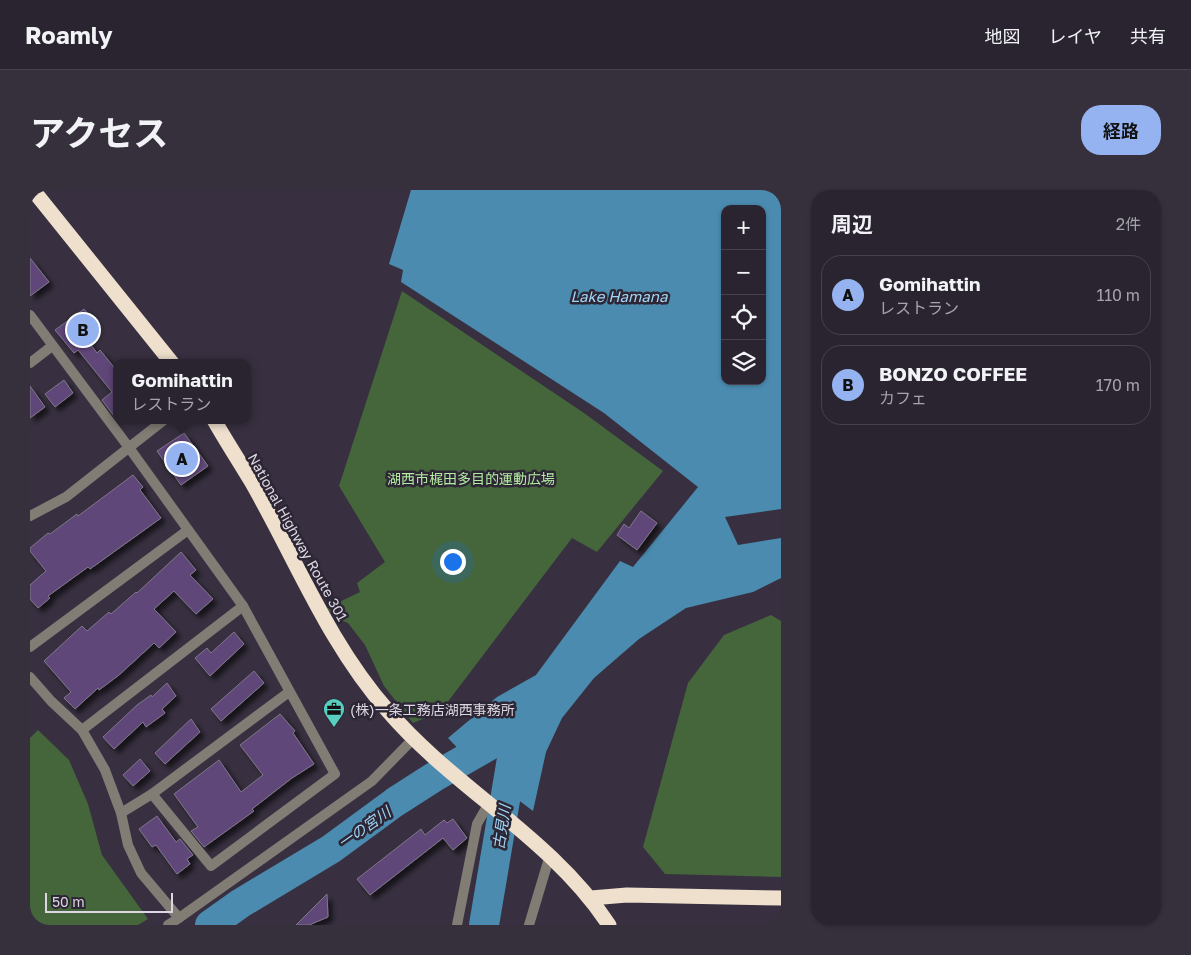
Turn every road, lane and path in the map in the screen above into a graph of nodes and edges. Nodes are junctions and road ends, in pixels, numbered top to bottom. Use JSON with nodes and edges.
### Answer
{"nodes":[{"id":1,"x":33,"y":190,"type":"edge"},
{"id":2,"x":30,"y":315,"type":"edge"},
{"id":3,"x":52,"y":346,"type":"junction"},
{"id":4,"x":169,"y":359,"type":"edge"},
{"id":5,"x":30,"y":363,"type":"edge"},
{"id":6,"x":159,"y":424,"type":"edge"},
{"id":7,"x":216,"y":424,"type":"edge"},
{"id":8,"x":130,"y":449,"type":"junction"},
{"id":9,"x":30,"y":516,"type":"edge"},
{"id":10,"x":188,"y":530,"type":"junction"},
{"id":11,"x":242,"y":606,"type":"junction"},
{"id":12,"x":30,"y":647,"type":"edge"},
{"id":13,"x":30,"y":677,"type":"edge"},
{"id":14,"x":289,"y":692,"type":"junction"},
{"id":15,"x":82,"y":730,"type":"junction"},
{"id":16,"x":414,"y":738,"type":"junction"},
{"id":17,"x":152,"y":794,"type":"junction"},
{"id":18,"x":492,"y":806,"type":"junction"},
{"id":19,"x":121,"y":813,"type":"junction"},
{"id":20,"x":550,"y":854,"type":"junction"},
{"id":21,"x":591,"y":898,"type":"junction"},
{"id":22,"x":781,"y":898,"type":"edge"},
{"id":23,"x":178,"y":918,"type":"junction"},
{"id":24,"x":168,"y":925,"type":"edge"},
{"id":25,"x":457,"y":925,"type":"edge"},
{"id":26,"x":529,"y":925,"type":"edge"},
{"id":27,"x":609,"y":925,"type":"edge"}],
"edges":[{"from":1,"to":4,"type":"highway"},
{"from":2,"to":3,"type":"street"},
{"from":3,"to":5,"type":"street"},
{"from":3,"to":8,"type":"street"},
{"from":6,"to":8,"type":"street"},
{"from":7,"to":16,"type":"highway","name":"National Highway Route 301"},
{"from":8,"to":9,"type":"street"},
{"from":8,"to":10,"type":"street"},
{"from":10,"to":11,"type":"street"},
{"from":10,"to":12,"type":"street"},
{"from":11,"to":14,"type":"street"},
{"from":11,"to":15,"type":"street"},
{"from":13,"to":15,"type":"street"},
{"from":14,"to":17,"type":"street"},
{"from":14,"to":17,"type":"street"},
{"from":15,"to":19,"type":"street"},
{"from":16,"to":18,"type":"highway","name":"National Highway Route 301"},
{"from":16,"to":23,"type":"street"},
{"from":17,"to":19,"type":"street"},
{"from":18,"to":20,"type":"highway","name":"National Highway Route 301"},
{"from":18,"to":25,"type":"street"},
{"from":19,"to":23,"type":"street"},
{"from":20,"to":21,"type":"highway","name":"National Highway Route 301"},
{"from":20,"to":26,"type":"street"},
{"from":21,"to":22,"type":"highway"},
{"from":21,"to":27,"type":"highway","name":"National Highway Route 301"},
{"from":23,"to":24,"type":"street"}]}
